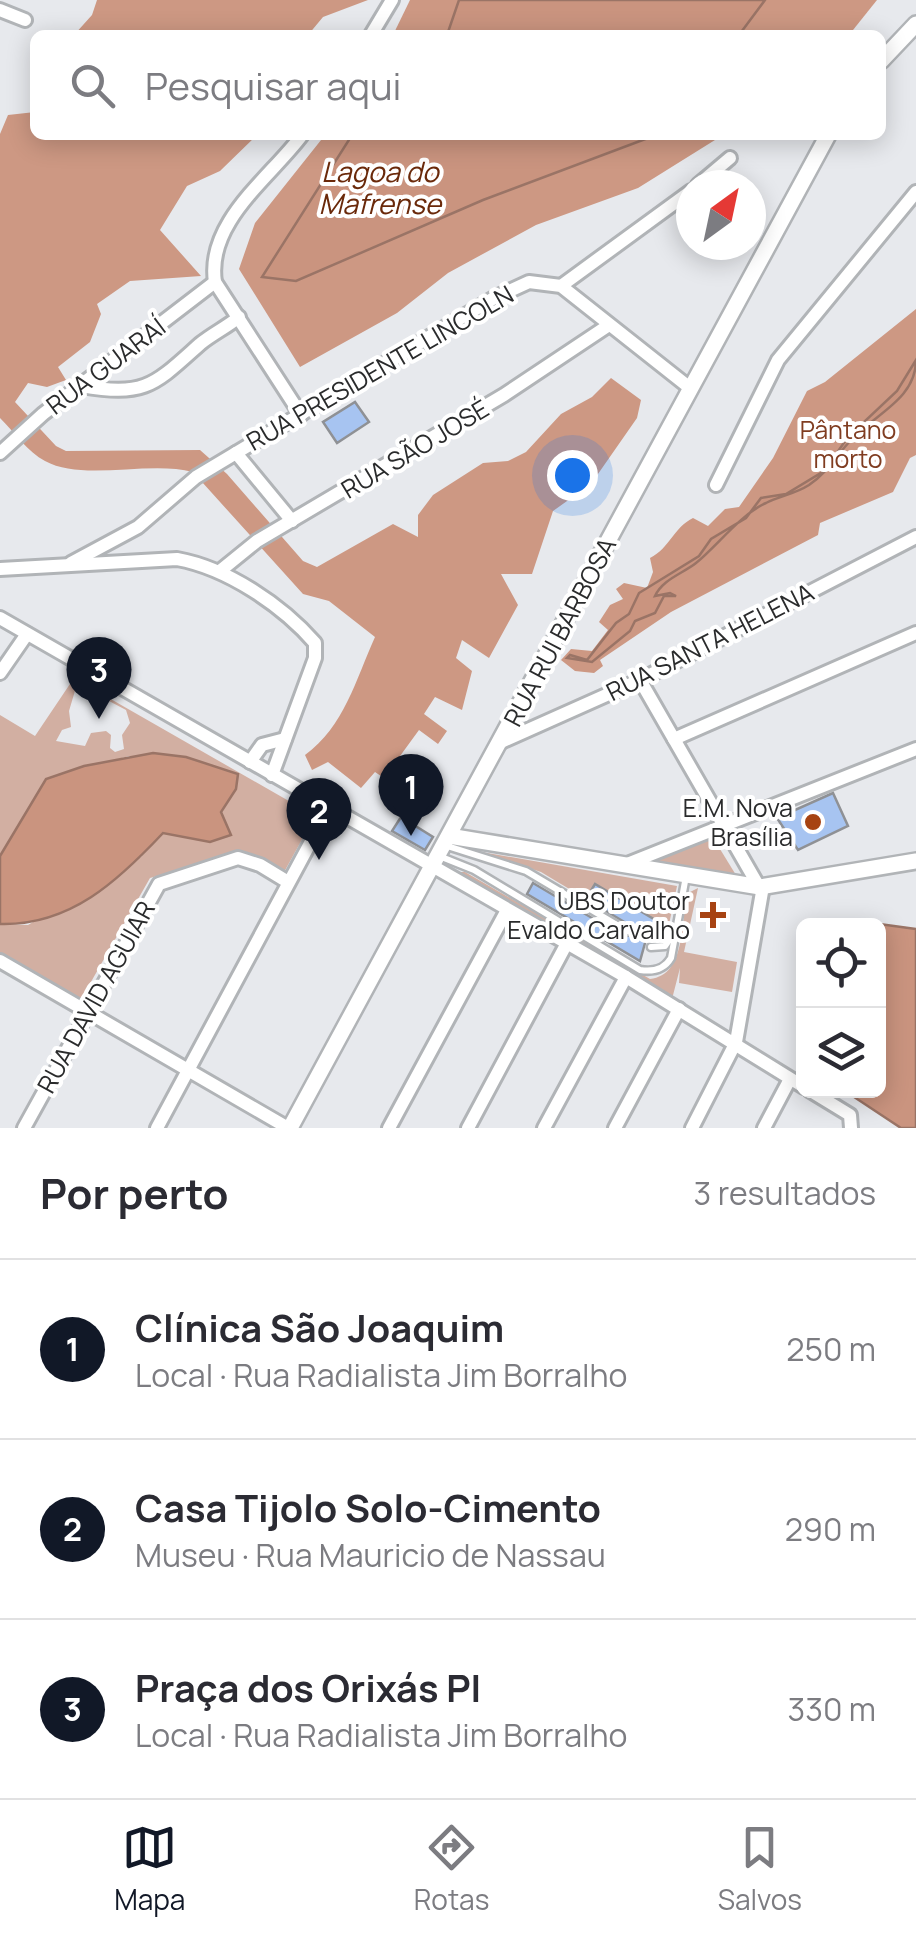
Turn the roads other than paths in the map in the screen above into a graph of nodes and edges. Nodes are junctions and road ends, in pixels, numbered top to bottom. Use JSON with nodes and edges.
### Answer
{"nodes":[{"id":1,"x":392,"y":0,"type":"edge"},
{"id":2,"x":0,"y":10,"type":"edge"},
{"id":3,"x":25,"y":20,"type":"dead end"},
{"id":4,"x":916,"y":24,"type":"edge"},
{"id":5,"x":374,"y":30,"type":"edge"},
{"id":6,"x":886,"y":55,"type":"edge"},
{"id":7,"x":298,"y":140,"type":"edge"},
{"id":8,"x":825,"y":140,"type":"edge"},
{"id":9,"x":730,"y":158,"type":"dead end"},
{"id":10,"x":716,"y":170,"type":"edge"},
{"id":11,"x":916,"y":192,"type":"edge"},
{"id":12,"x":676,"y":202,"type":"edge"},
{"id":13,"x":215,"y":282,"type":"junction"},
{"id":14,"x":561,"y":286,"type":"junction"},
{"id":15,"x":240,"y":317,"type":"junction"},
{"id":16,"x":609,"y":325,"type":"junction"},
{"id":17,"x":82,"y":386,"type":"junction"},
{"id":18,"x":690,"y":388,"type":"junction"},
{"id":19,"x":301,"y":414,"type":"junction"},
{"id":20,"x":0,"y":453,"type":"edge"},
{"id":21,"x":236,"y":453,"type":"junction"},
{"id":22,"x":716,"y":485,"type":"dead end"},
{"id":23,"x":286,"y":525,"type":"junction"},
{"id":24,"x":916,"y":537,"type":"edge"},
{"id":25,"x":71,"y":564,"type":"junction"},
{"id":26,"x":0,"y":569,"type":"edge"},
{"id":27,"x":220,"y":571,"type":"junction"},
{"id":28,"x":0,"y":618,"type":"edge"},
{"id":29,"x":916,"y":633,"type":"edge"},
{"id":30,"x":27,"y":634,"type":"junction"},
{"id":31,"x":0,"y":673,"type":"edge"},
{"id":32,"x":640,"y":680,"type":"junction"},
{"id":33,"x":285,"y":739,"type":"junction"},
{"id":34,"x":674,"y":740,"type":"junction"},
{"id":35,"x":501,"y":742,"type":"junction"},
{"id":36,"x":916,"y":749,"type":"edge"},
{"id":37,"x":250,"y":762,"type":"junction"},
{"id":38,"x":272,"y":775,"type":"junction"},
{"id":39,"x":330,"y":808,"type":"junction"},
{"id":40,"x":723,"y":825,"type":"junction"},
{"id":41,"x":465,"y":843,"type":"junction"},
{"id":42,"x":440,"y":851,"type":"junction"},
{"id":43,"x":916,"y":860,"type":"edge"},
{"id":44,"x":626,"y":864,"type":"junction"},
{"id":45,"x":686,"y":876,"type":"junction"},
{"id":46,"x":288,"y":882,"type":"junction"},
{"id":47,"x":760,"y":887,"type":"junction"},
{"id":48,"x":507,"y":910,"type":"junction"},
{"id":49,"x":678,"y":928,"type":"junction"},
{"id":50,"x":627,"y":931,"type":"dead end"},
{"id":51,"x":567,"y":943,"type":"junction"},
{"id":52,"x":651,"y":947,"type":"dead end"},
{"id":53,"x":0,"y":961,"type":"edge"},
{"id":54,"x":626,"y":978,"type":"junction"},
{"id":55,"x":679,"y":1009,"type":"junction"},
{"id":56,"x":86,"y":1012,"type":"junction"},
{"id":57,"x":736,"y":1042,"type":"junction"},
{"id":58,"x":188,"y":1070,"type":"junction"},
{"id":59,"x":790,"y":1079,"type":"junction"},
{"id":60,"x":796,"y":1083,"type":"edge"},
{"id":61,"x":818,"y":1098,"type":"edge"},
{"id":62,"x":852,"y":1124,"type":"edge"},
{"id":63,"x":24,"y":1128,"type":"edge"},
{"id":64,"x":157,"y":1128,"type":"edge"},
{"id":65,"x":290,"y":1128,"type":"edge"},
{"id":66,"x":390,"y":1128,"type":"edge"},
{"id":67,"x":468,"y":1128,"type":"edge"},
{"id":68,"x":544,"y":1128,"type":"edge"},
{"id":69,"x":615,"y":1128,"type":"edge"},
{"id":70,"x":692,"y":1128,"type":"edge"},
{"id":71,"x":764,"y":1128,"type":"edge"}],
"edges":[{"from":1,"to":5,"type":"street"},
{"from":2,"to":3,"type":"street"},
{"from":4,"to":6,"type":"street"},
{"from":7,"to":13,"type":"street"},
{"from":8,"to":18,"type":"street","name":"RUA RUI BARBOSA"},
{"from":9,"to":10,"type":"street"},
{"from":11,"to":22,"type":"street"},
{"from":12,"to":14,"type":"street"},
{"from":13,"to":15,"type":"street"},
{"from":13,"to":17,"type":"street","name":"RUA GUARAÍ"},
{"from":14,"to":16,"type":"street"},
{"from":14,"to":19,"type":"street","name":"RUA PRESIDENTE LINCOLN"},
{"from":15,"to":17,"type":"street"},
{"from":15,"to":19,"type":"street"},
{"from":16,"to":18,"type":"street"},
{"from":16,"to":23,"type":"street","name":"RUA SÃO JOSÉ"},
{"from":17,"to":20,"type":"street","name":"RUA GUARAÍ"},
{"from":18,"to":35,"type":"street","name":"RUA RUI BARBOSA"},
{"from":19,"to":21,"type":"street","name":"RUA PRESIDENTE LINCOLN"},
{"from":21,"to":23,"type":"street"},
{"from":21,"to":25,"type":"street","name":"RUA PRESIDENTE LINCOLN"},
{"from":23,"to":27,"type":"street","name":"RUA SÃO JOSÉ"},
{"from":24,"to":32,"type":"street","name":"RUA SANTA HELENA"},
{"from":25,"to":26,"type":"street"},
{"from":25,"to":27,"type":"street"},
{"from":27,"to":33,"type":"street"},
{"from":28,"to":30,"type":"street"},
{"from":29,"to":34,"type":"street"},
{"from":30,"to":31,"type":"street"},
{"from":30,"to":37,"type":"street"},
{"from":32,"to":34,"type":"street"},
{"from":32,"to":35,"type":"street","name":"RUA SANTA HELENA"},
{"from":33,"to":37,"type":"street"},
{"from":33,"to":38,"type":"street"},
{"from":34,"to":40,"type":"street"},
{"from":35,"to":42,"type":"street","name":"RUA RUI BARBOSA"},
{"from":36,"to":40,"type":"street"},
{"from":37,"to":38,"type":"street"},
{"from":38,"to":39,"type":"street"},
{"from":39,"to":42,"type":"street"},
{"from":39,"to":46,"type":"street"},
{"from":40,"to":44,"type":"street"},
{"from":40,"to":47,"type":"street"},
{"from":41,"to":42,"type":"street"},
{"from":41,"to":44,"type":"street"},
{"from":41,"to":50,"type":"lane"},
{"from":42,"to":48,"type":"street"},
{"from":42,"to":49,"type":"lane"},
{"from":42,"to":65,"type":"street","name":"RUA RUI BARBOSA"},
{"from":43,"to":47,"type":"street"},
{"from":44,"to":45,"type":"street"},
{"from":45,"to":47,"type":"street"},
{"from":45,"to":49,"type":"lane"},
{"from":46,"to":56,"type":"street","name":"RUA DAVID AGUIAR"},
{"from":46,"to":58,"type":"street"},
{"from":47,"to":57,"type":"street"},
{"from":48,"to":51,"type":"street"},
{"from":48,"to":66,"type":"street"},
{"from":49,"to":52,"type":"lane"},
{"from":51,"to":54,"type":"street"},
{"from":51,"to":67,"type":"street"},
{"from":53,"to":56,"type":"street"},
{"from":54,"to":55,"type":"street"},
{"from":54,"to":68,"type":"street"},
{"from":55,"to":57,"type":"street"},
{"from":55,"to":69,"type":"street"},
{"from":56,"to":58,"type":"street"},
{"from":56,"to":63,"type":"street","name":"RUA DAVID AGUIAR"},
{"from":57,"to":59,"type":"street"},
{"from":57,"to":70,"type":"street"},
{"from":58,"to":64,"type":"street"},
{"from":58,"to":65,"type":"street"},
{"from":59,"to":60,"type":"street"},
{"from":59,"to":71,"type":"street"},
{"from":61,"to":62,"type":"street"}]}
